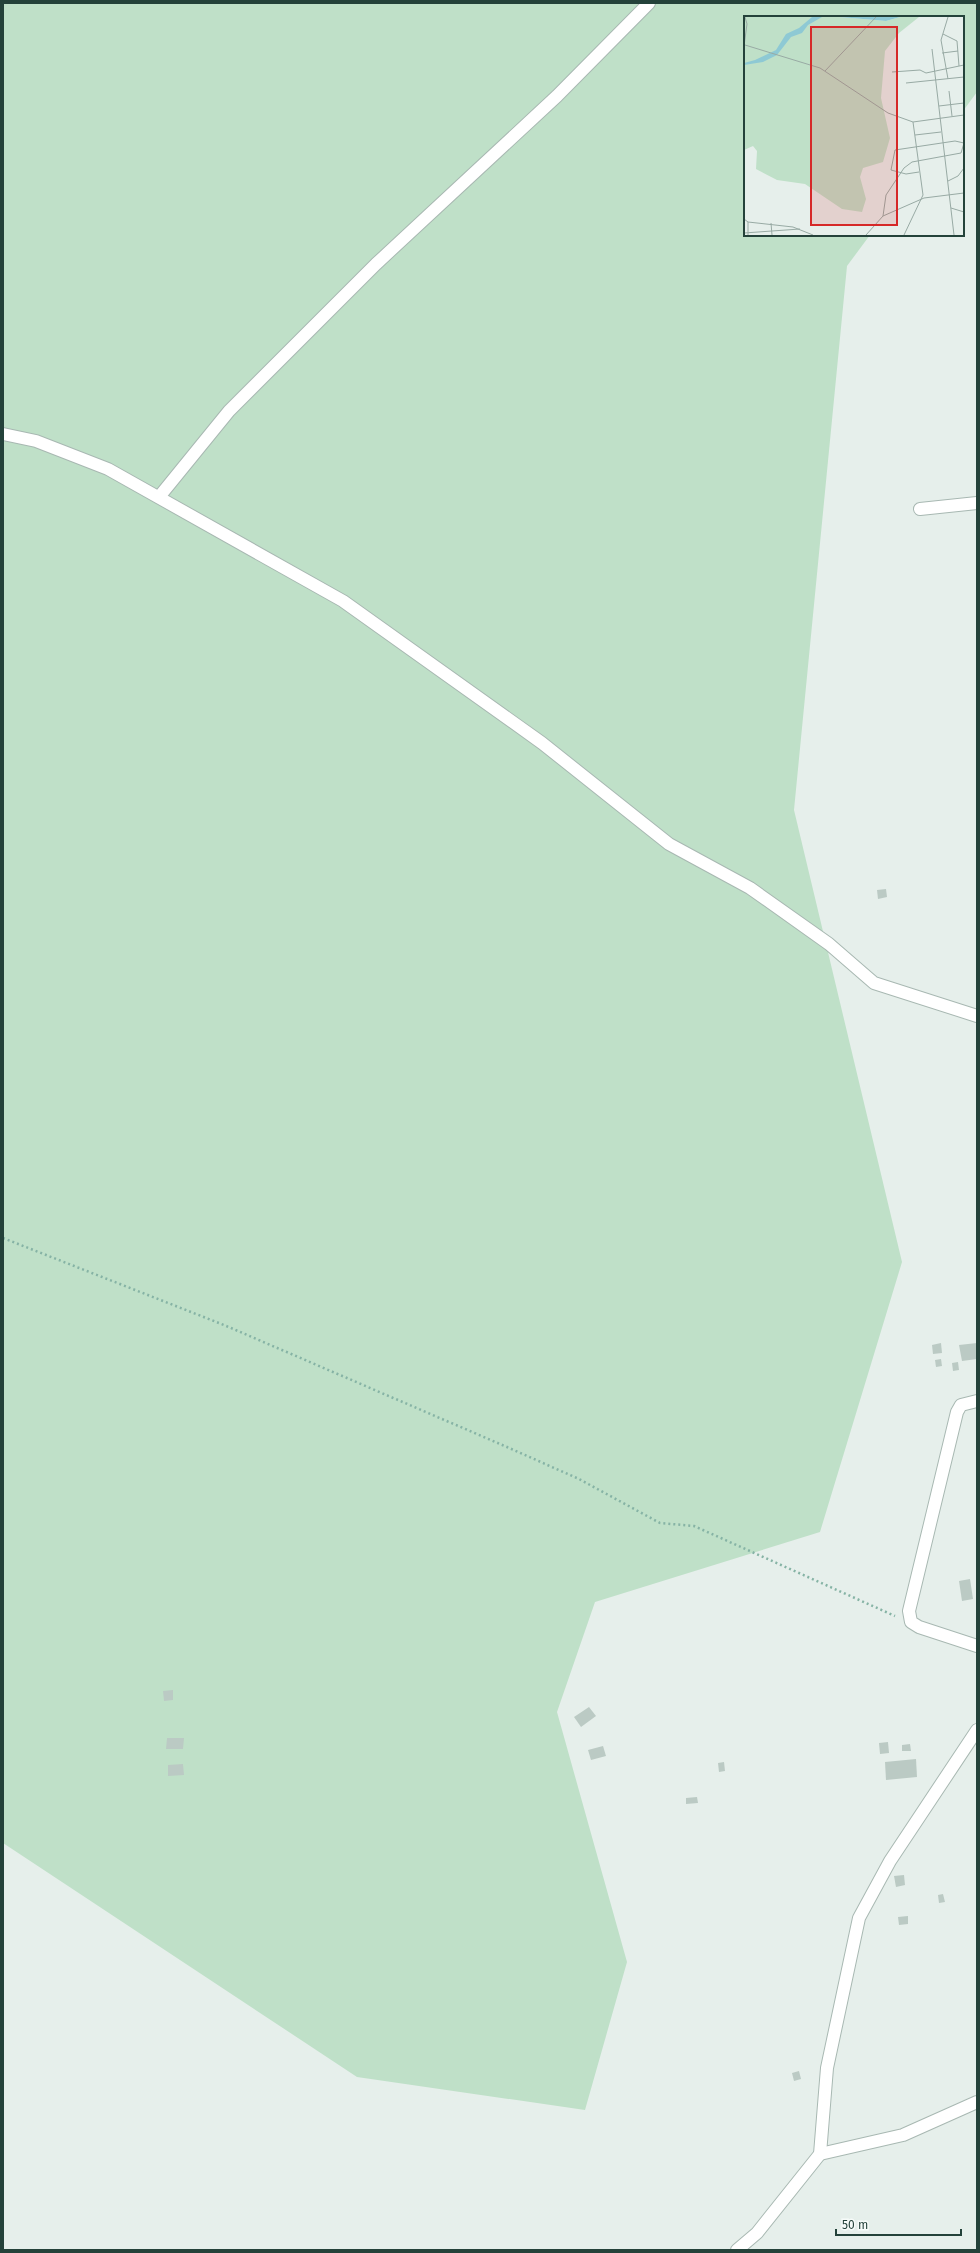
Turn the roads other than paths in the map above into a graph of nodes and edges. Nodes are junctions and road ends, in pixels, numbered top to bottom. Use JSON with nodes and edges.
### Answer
{"nodes":[{"id":1,"x":649,"y":3,"type":"edge"},
{"id":2,"x":3,"y":434,"type":"edge"},
{"id":3,"x":159,"y":497,"type":"junction"},
{"id":4,"x":977,"y":503,"type":"edge"},
{"id":5,"x":920,"y":508,"type":"dead end"},
{"id":6,"x":977,"y":1016,"type":"edge"},
{"id":7,"x":977,"y":1401,"type":"edge"},
{"id":8,"x":977,"y":1646,"type":"edge"},
{"id":9,"x":977,"y":1730,"type":"edge"},
{"id":10,"x":977,"y":2102,"type":"edge"},
{"id":11,"x":820,"y":2154,"type":"junction"},
{"id":12,"x":737,"y":2250,"type":"edge"}],
"edges":[{"from":1,"to":3,"type":"street"},
{"from":2,"to":3,"type":"street"},
{"from":3,"to":6,"type":"street"},
{"from":4,"to":5,"type":"street"},
{"from":7,"to":8,"type":"street"},
{"from":9,"to":11,"type":"street"},
{"from":10,"to":11,"type":"street"},
{"from":11,"to":12,"type":"street"}]}
